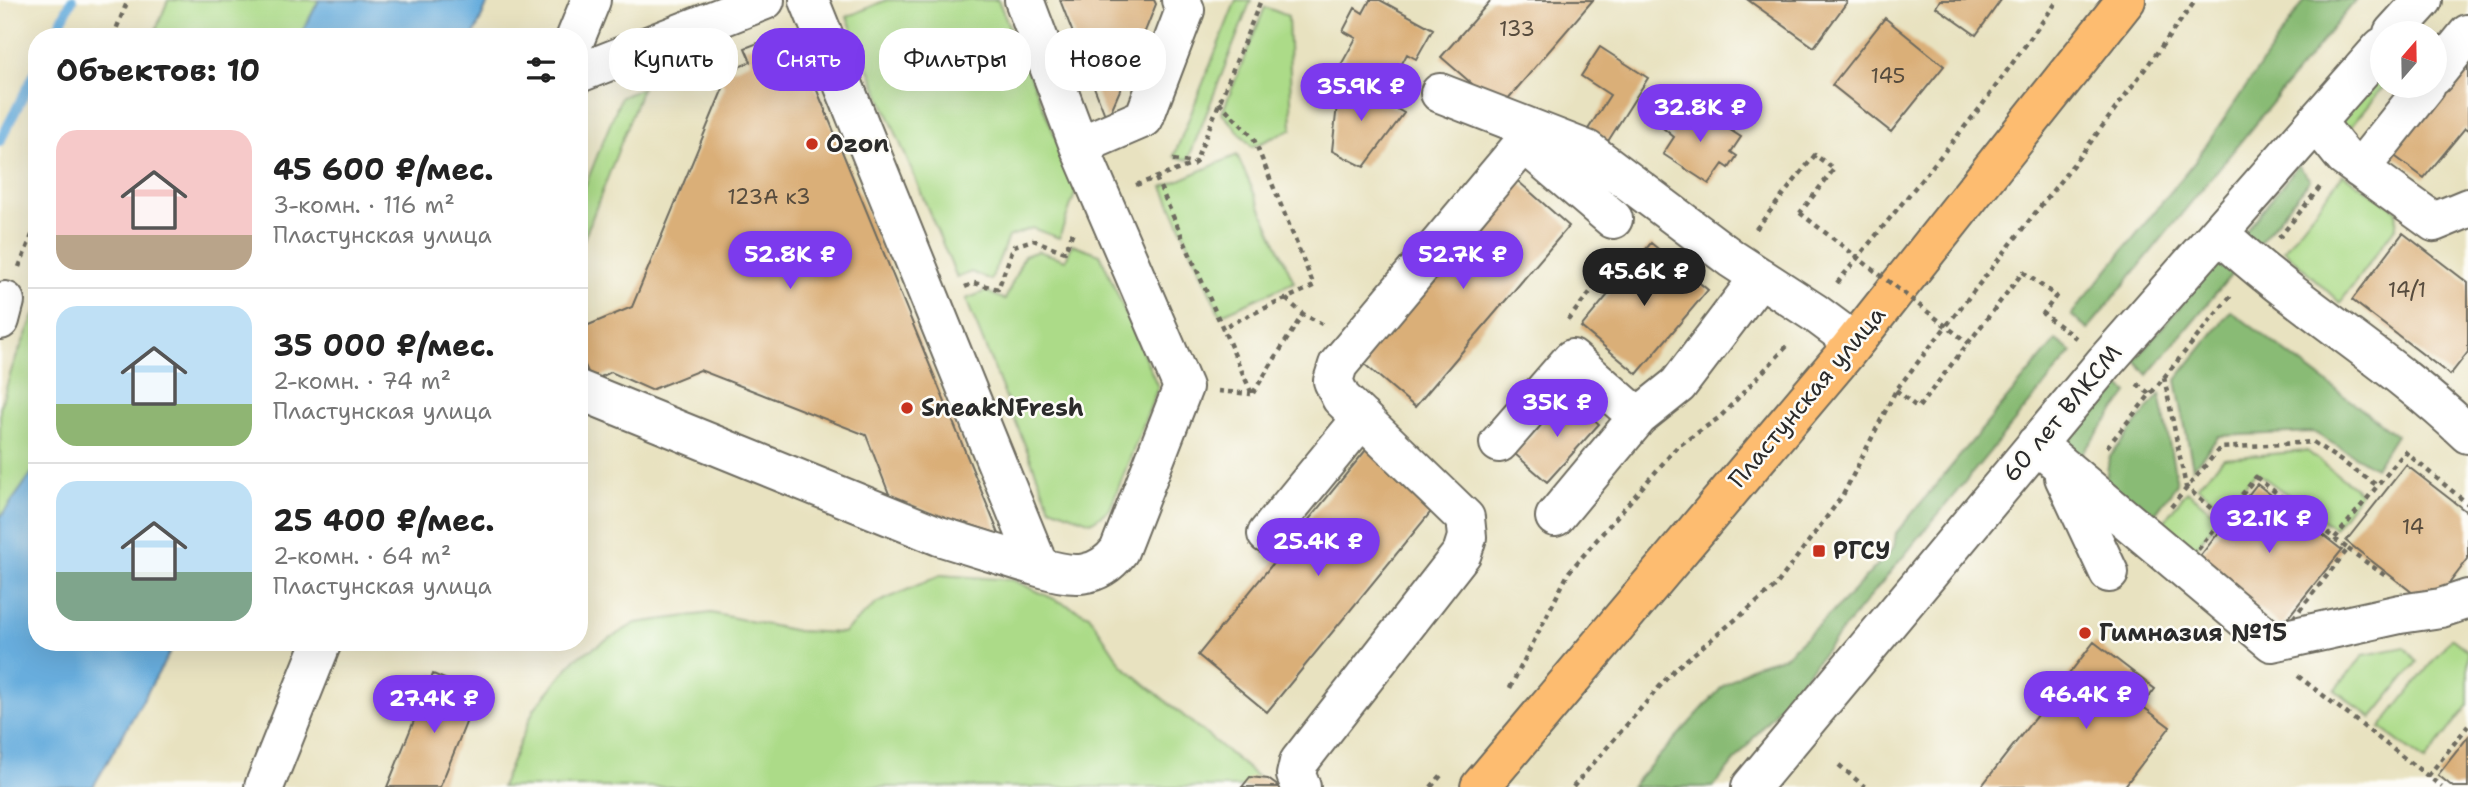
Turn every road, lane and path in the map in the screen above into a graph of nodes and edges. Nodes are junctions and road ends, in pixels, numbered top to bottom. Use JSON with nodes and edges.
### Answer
{"nodes":[{"id":1,"x":128,"y":0,"type":"edge"},
{"id":2,"x":591,"y":0,"type":"edge"},
{"id":3,"x":765,"y":0,"type":"edge"},
{"id":4,"x":809,"y":0,"type":"edge"},
{"id":5,"x":1024,"y":0,"type":"edge"},
{"id":6,"x":1181,"y":0,"type":"edge"},
{"id":7,"x":1261,"y":0,"type":"edge"},
{"id":8,"x":2058,"y":0,"type":"edge"},
{"id":9,"x":2126,"y":0,"type":"edge"},
{"id":10,"x":2196,"y":0,"type":"edge"},
{"id":11,"x":2423,"y":0,"type":"edge"},
{"id":12,"x":2404,"y":21,"type":"edge"},
{"id":13,"x":117,"y":28,"type":"edge"},
{"id":14,"x":580,"y":28,"type":"edge"},
{"id":15,"x":2468,"y":34,"type":"edge"},
{"id":16,"x":2447,"y":60,"type":"edge"},
{"id":17,"x":2370,"y":61,"type":"edge"},
{"id":18,"x":588,"y":69,"type":"edge"},
{"id":19,"x":1440,"y":93,"type":"dead end"},
{"id":20,"x":2417,"y":98,"type":"edge"},
{"id":21,"x":1219,"y":102,"type":"junction"},
{"id":22,"x":2316,"y":122,"type":"junction"},
{"id":23,"x":1173,"y":160,"type":"dead end"},
{"id":24,"x":1195,"y":163,"type":"junction"},
{"id":25,"x":2360,"y":169,"type":"junction"},
{"id":26,"x":1091,"y":174,"type":"junction"},
{"id":27,"x":1156,"y":178,"type":"junction"},
{"id":28,"x":1779,"y":200,"type":"dead end"},
{"id":29,"x":2468,"y":208,"type":"edge"},
{"id":30,"x":1613,"y":219,"type":"joint"},
{"id":31,"x":2219,"y":233,"type":"junction"},
{"id":32,"x":1760,"y":277,"type":"junction"},
{"id":33,"x":1834,"y":287,"type":"dead end"},
{"id":34,"x":931,"y":301,"type":"junction"},
{"id":35,"x":1303,"y":314,"type":"dead end"},
{"id":36,"x":1222,"y":328,"type":"junction"},
{"id":37,"x":1793,"y":340,"type":"dead end"},
{"id":38,"x":1854,"y":342,"type":"junction"},
{"id":39,"x":2081,"y":342,"type":"dead end"},
{"id":40,"x":1968,"y":343,"type":"junction"},
{"id":41,"x":1572,"y":359,"type":"junction"},
{"id":42,"x":2164,"y":377,"type":"dead end"},
{"id":43,"x":2130,"y":380,"type":"dead end"},
{"id":44,"x":1896,"y":390,"type":"junction"},
{"id":45,"x":588,"y":394,"type":"edge"},
{"id":46,"x":2150,"y":394,"type":"dead end"},
{"id":47,"x":1638,"y":417,"type":"junction"},
{"id":48,"x":1362,"y":418,"type":"junction"},
{"id":49,"x":2468,"y":434,"type":"edge"},
{"id":50,"x":1499,"y":443,"type":"dead end"},
{"id":51,"x":2047,"y":454,"type":"junction"},
{"id":52,"x":2378,"y":486,"type":"junction"},
{"id":53,"x":2186,"y":487,"type":"junction"},
{"id":54,"x":2468,"y":504,"type":"edge"},
{"id":55,"x":1555,"y":517,"type":"dead end"},
{"id":56,"x":2225,"y":520,"type":"junction"},
{"id":57,"x":1267,"y":534,"type":"dead end"},
{"id":58,"x":2146,"y":538,"type":"junction"},
{"id":59,"x":2335,"y":538,"type":"junction"},
{"id":60,"x":1039,"y":567,"type":"junction"},
{"id":61,"x":2109,"y":573,"type":"dead end"},
{"id":62,"x":2468,"y":599,"type":"edge"},
{"id":63,"x":318,"y":651,"type":"edge"},
{"id":64,"x":2296,"y":675,"type":"dead end"},
{"id":65,"x":1507,"y":696,"type":"dead end"},
{"id":66,"x":2468,"y":726,"type":"edge"},
{"id":67,"x":1839,"y":765,"type":"dead end"},
{"id":68,"x":1448,"y":767,"type":"dead end"},
{"id":69,"x":2428,"y":776,"type":"junction"},
{"id":70,"x":264,"y":787,"type":"edge"},
{"id":71,"x":1301,"y":787,"type":"edge"},
{"id":72,"x":1431,"y":787,"type":"edge"},
{"id":73,"x":1480,"y":787,"type":"edge"},
{"id":74,"x":1573,"y":787,"type":"edge"},
{"id":75,"x":1751,"y":787,"type":"edge"},
{"id":76,"x":1865,"y":787,"type":"edge"},
{"id":77,"x":2442,"y":787,"type":"edge"}],
"edges":[{"from":1,"to":13,"type":"path"},
{"from":2,"to":14,"type":"street"},
{"from":3,"to":18,"type":"street"},
{"from":4,"to":34,"type":"street"},
{"from":5,"to":26,"type":"street"},
{"from":6,"to":26,"type":"street"},
{"from":7,"to":21,"type":"path"},
{"from":8,"to":33,"type":"path"},
{"from":9,"to":38,"type":"main road","name":"Пластунская улица"},
{"from":10,"to":44,"type":"path"},
{"from":11,"to":12,"type":"street"},
{"from":15,"to":16,"type":"street"},
{"from":17,"to":22,"type":"street","name":"60 лет ВЛКСМ"},
{"from":19,"to":32,"type":"street"},
{"from":20,"to":25,"type":"street"},
{"from":21,"to":24,"type":"path"},
{"from":21,"to":36,"type":"path"},
{"from":22,"to":25,"type":"street"},
{"from":22,"to":31,"type":"street","name":"60 лет ВЛКСМ"},
{"from":23,"to":24,"type":"path"},
{"from":24,"to":27,"type":"path"},
{"from":25,"to":29,"type":"street"},
{"from":26,"to":27,"type":"path"},
{"from":26,"to":34,"type":"path"},
{"from":26,"to":60,"type":"street"},
{"from":27,"to":36,"type":"path"},
{"from":28,"to":40,"type":"path","bridge":true},
{"from":30,"to":41,"type":"path"},
{"from":30,"to":48,"type":"street"},
{"from":31,"to":49,"type":"street"},
{"from":31,"to":51,"type":"street","name":"60 лет ВЛКСМ"},
{"from":32,"to":38,"type":"street"},
{"from":32,"to":47,"type":"street"},
{"from":34,"to":60,"type":"street"},
{"from":35,"to":36,"type":"path"},
{"from":37,"to":65,"type":"path"},
{"from":38,"to":73,"type":"main road","name":"Пластунская улица"},
{"from":39,"to":40,"type":"path"},
{"from":40,"to":44,"type":"path"},
{"from":41,"to":47,"type":"street"},
{"from":41,"to":50,"type":"street"},
{"from":42,"to":53,"type":"path"},
{"from":43,"to":46,"type":"path"},
{"from":44,"to":74,"type":"path"},
{"from":45,"to":60,"type":"street"},
{"from":47,"to":55,"type":"street"},
{"from":48,"to":57,"type":"street"},
{"from":48,"to":71,"type":"street"},
{"from":51,"to":58,"type":"street"},
{"from":51,"to":61,"type":"street"},
{"from":51,"to":75,"type":"street","name":"60 лет ВЛКСМ"},
{"from":52,"to":53,"type":"path"},
{"from":52,"to":54,"type":"path"},
{"from":52,"to":59,"type":"path"},
{"from":53,"to":56,"type":"path"},
{"from":53,"to":58,"type":"path"},
{"from":56,"to":59,"type":"path"},
{"from":56,"to":59,"type":"path"},
{"from":58,"to":62,"type":"street"},
{"from":63,"to":70,"type":"street"},
{"from":64,"to":69,"type":"path"},
{"from":66,"to":69,"type":"path"},
{"from":67,"to":76,"type":"path"},
{"from":68,"to":72,"type":"path"},
{"from":69,"to":77,"type":"path"}]}
